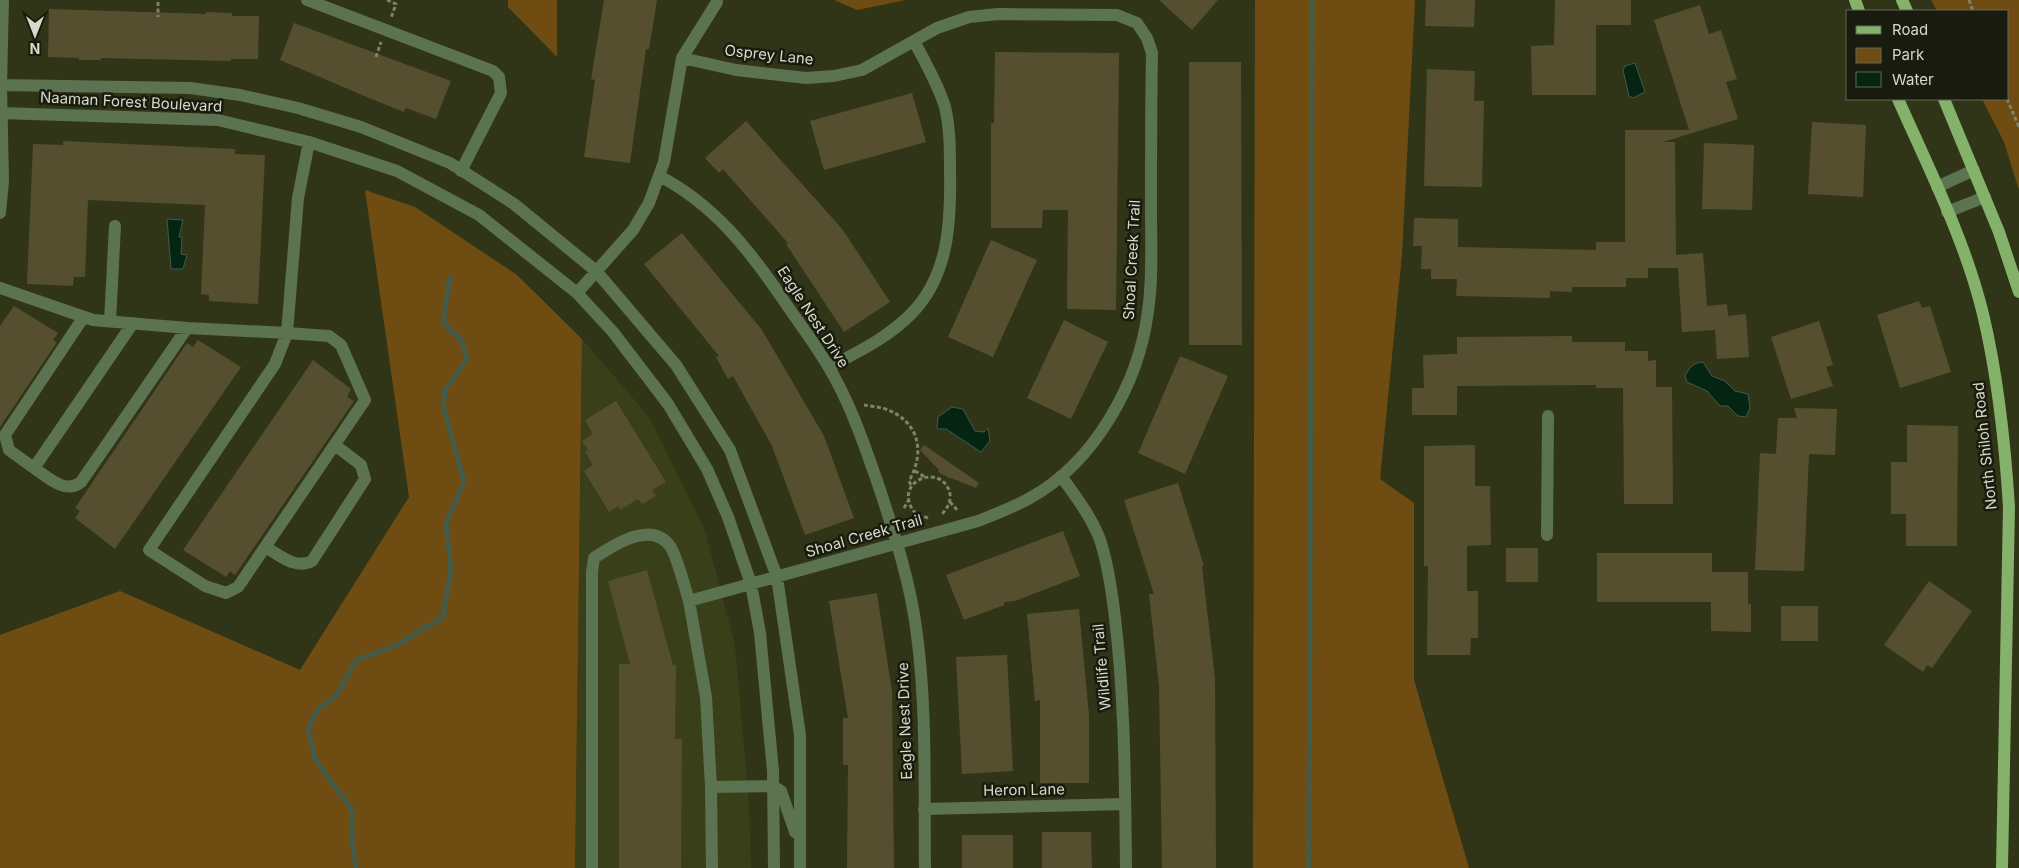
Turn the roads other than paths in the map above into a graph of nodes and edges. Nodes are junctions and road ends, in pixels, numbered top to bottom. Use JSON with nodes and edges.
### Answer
{"nodes":[{"id":1,"x":3,"y":0,"type":"edge"},
{"id":2,"x":307,"y":0,"type":"edge"},
{"id":3,"x":717,"y":2,"type":"dead end"},
{"id":4,"x":1137,"y":23,"type":"joint"},
{"id":5,"x":914,"y":41,"type":"junction"},
{"id":6,"x":682,"y":58,"type":"junction"},
{"id":7,"x":0,"y":85,"type":"edge"},
{"id":8,"x":1898,"y":100,"type":"edge"},
{"id":9,"x":1944,"y":100,"type":"edge"},
{"id":10,"x":1,"y":113,"type":"edge"},
{"id":11,"x":309,"y":142,"type":"junction"},
{"id":12,"x":461,"y":170,"type":"junction"},
{"id":13,"x":1974,"y":170,"type":"junction"},
{"id":14,"x":659,"y":176,"type":"junction"},
{"id":15,"x":1937,"y":187,"type":"junction"},
{"id":16,"x":1985,"y":197,"type":"junction"},
{"id":17,"x":1947,"y":212,"type":"junction"},
{"id":18,"x":0,"y":213,"type":"edge"},
{"id":19,"x":115,"y":226,"type":"dead end"},
{"id":20,"x":596,"y":271,"type":"junction"},
{"id":21,"x":0,"y":288,"type":"edge"},
{"id":22,"x":2019,"y":292,"type":"edge"},
{"id":23,"x":577,"y":293,"type":"junction"},
{"id":24,"x":83,"y":318,"type":"junction"},
{"id":25,"x":110,"y":322,"type":"junction"},
{"id":26,"x":133,"y":324,"type":"junction"},
{"id":27,"x":187,"y":328,"type":"junction"},
{"id":28,"x":287,"y":333,"type":"junction"},
{"id":29,"x":829,"y":367,"type":"junction"},
{"id":30,"x":1548,"y":416,"type":"dead end"},
{"id":31,"x":335,"y":445,"type":"junction"},
{"id":32,"x":34,"y":468,"type":"junction"},
{"id":33,"x":1061,"y":476,"type":"junction"},
{"id":34,"x":1547,"y":535,"type":"dead end"},
{"id":35,"x":896,"y":542,"type":"junction"},
{"id":36,"x":265,"y":546,"type":"junction"},
{"id":37,"x":777,"y":577,"type":"junction"},
{"id":38,"x":751,"y":584,"type":"junction"},
{"id":39,"x":689,"y":601,"type":"junction"},
{"id":40,"x":711,"y":786,"type":"junction"},
{"id":41,"x":774,"y":786,"type":"junction"},
{"id":42,"x":1125,"y":804,"type":"junction"},
{"id":43,"x":924,"y":809,"type":"junction"},
{"id":44,"x":800,"y":852,"type":"junction"},
{"id":45,"x":592,"y":868,"type":"edge"},
{"id":46,"x":712,"y":868,"type":"edge"},
{"id":47,"x":774,"y":868,"type":"edge"},
{"id":48,"x":800,"y":868,"type":"edge"},
{"id":49,"x":925,"y":868,"type":"edge"},
{"id":50,"x":1126,"y":868,"type":"edge"},
{"id":51,"x":2002,"y":868,"type":"edge"}],
"edges":[{"from":1,"to":7,"type":"street"},
{"from":2,"to":12,"type":"street"},
{"from":3,"to":6,"type":"street"},
{"from":4,"to":5,"type":"street","name":"Osprey Lane"},
{"from":4,"to":33,"type":"street","name":"Shoal Creek Trail"},
{"from":5,"to":6,"type":"street","name":"Osprey Lane"},
{"from":5,"to":29,"type":"street"},
{"from":6,"to":14,"type":"street"},
{"from":7,"to":10,"type":"street"},
{"from":7,"to":12,"type":"street","name":"Naaman Forest Boulevard"},
{"from":8,"to":15,"type":"main road","name":"North Shiloh Road"},
{"from":9,"to":13,"type":"main road"},
{"from":10,"to":11,"type":"street","name":"Naaman Forest Boulevard"},
{"from":10,"to":18,"type":"street"},
{"from":11,"to":23,"type":"street","name":"Naaman Forest Boulevard"},
{"from":11,"to":28,"type":"street"},
{"from":12,"to":20,"type":"street","name":"Naaman Forest Boulevard"},
{"from":13,"to":15,"type":"street"},
{"from":13,"to":16,"type":"main road"},
{"from":14,"to":20,"type":"street"},
{"from":14,"to":29,"type":"street","name":"Eagle Nest Drive"},
{"from":15,"to":17,"type":"main road","name":"North Shiloh Road"},
{"from":16,"to":17,"type":"street"},
{"from":16,"to":22,"type":"main road"},
{"from":17,"to":51,"type":"main road","name":"North Shiloh Road"},
{"from":19,"to":25,"type":"street"},
{"from":20,"to":23,"type":"street"},
{"from":20,"to":37,"type":"street","name":"Naaman Forest Boulevard"},
{"from":21,"to":24,"type":"street"},
{"from":23,"to":38,"type":"street","name":"Naaman Forest Boulevard"},
{"from":24,"to":25,"type":"street"},
{"from":24,"to":32,"type":"street"},
{"from":25,"to":26,"type":"street"},
{"from":26,"to":27,"type":"street"},
{"from":26,"to":32,"type":"street"},
{"from":27,"to":28,"type":"street"},
{"from":27,"to":32,"type":"street"},
{"from":28,"to":31,"type":"street"},
{"from":28,"to":36,"type":"street"},
{"from":29,"to":35,"type":"street","name":"Eagle Nest Drive"},
{"from":30,"to":34,"type":"street"},
{"from":31,"to":36,"type":"street"},
{"from":31,"to":36,"type":"street"},
{"from":33,"to":35,"type":"street","name":"Shoal Creek Trail"},
{"from":33,"to":42,"type":"street","name":"Wildlife Trail"},
{"from":35,"to":37,"type":"street","name":"Shoal Creek Trail"},
{"from":35,"to":43,"type":"street","name":"Eagle Nest Drive"},
{"from":37,"to":38,"type":"street","name":"Shoal Creek Trail"},
{"from":37,"to":44,"type":"street","name":"Naaman Forest Boulevard"},
{"from":38,"to":39,"type":"street","name":"Shoal Creek Trail"},
{"from":38,"to":41,"type":"street","name":"Naaman Forest Boulevard"},
{"from":39,"to":40,"type":"street"},
{"from":39,"to":45,"type":"street"},
{"from":40,"to":41,"type":"street"},
{"from":40,"to":46,"type":"street"},
{"from":41,"to":44,"type":"street"},
{"from":41,"to":47,"type":"street","name":"Naaman Forest Boulevard"},
{"from":42,"to":43,"type":"street","name":"Heron Lane"},
{"from":42,"to":50,"type":"street","name":"Wildlife Trail"},
{"from":43,"to":49,"type":"street","name":"Eagle Nest Drive"},
{"from":44,"to":48,"type":"street","name":"Naaman Forest Boulevard"}]}
